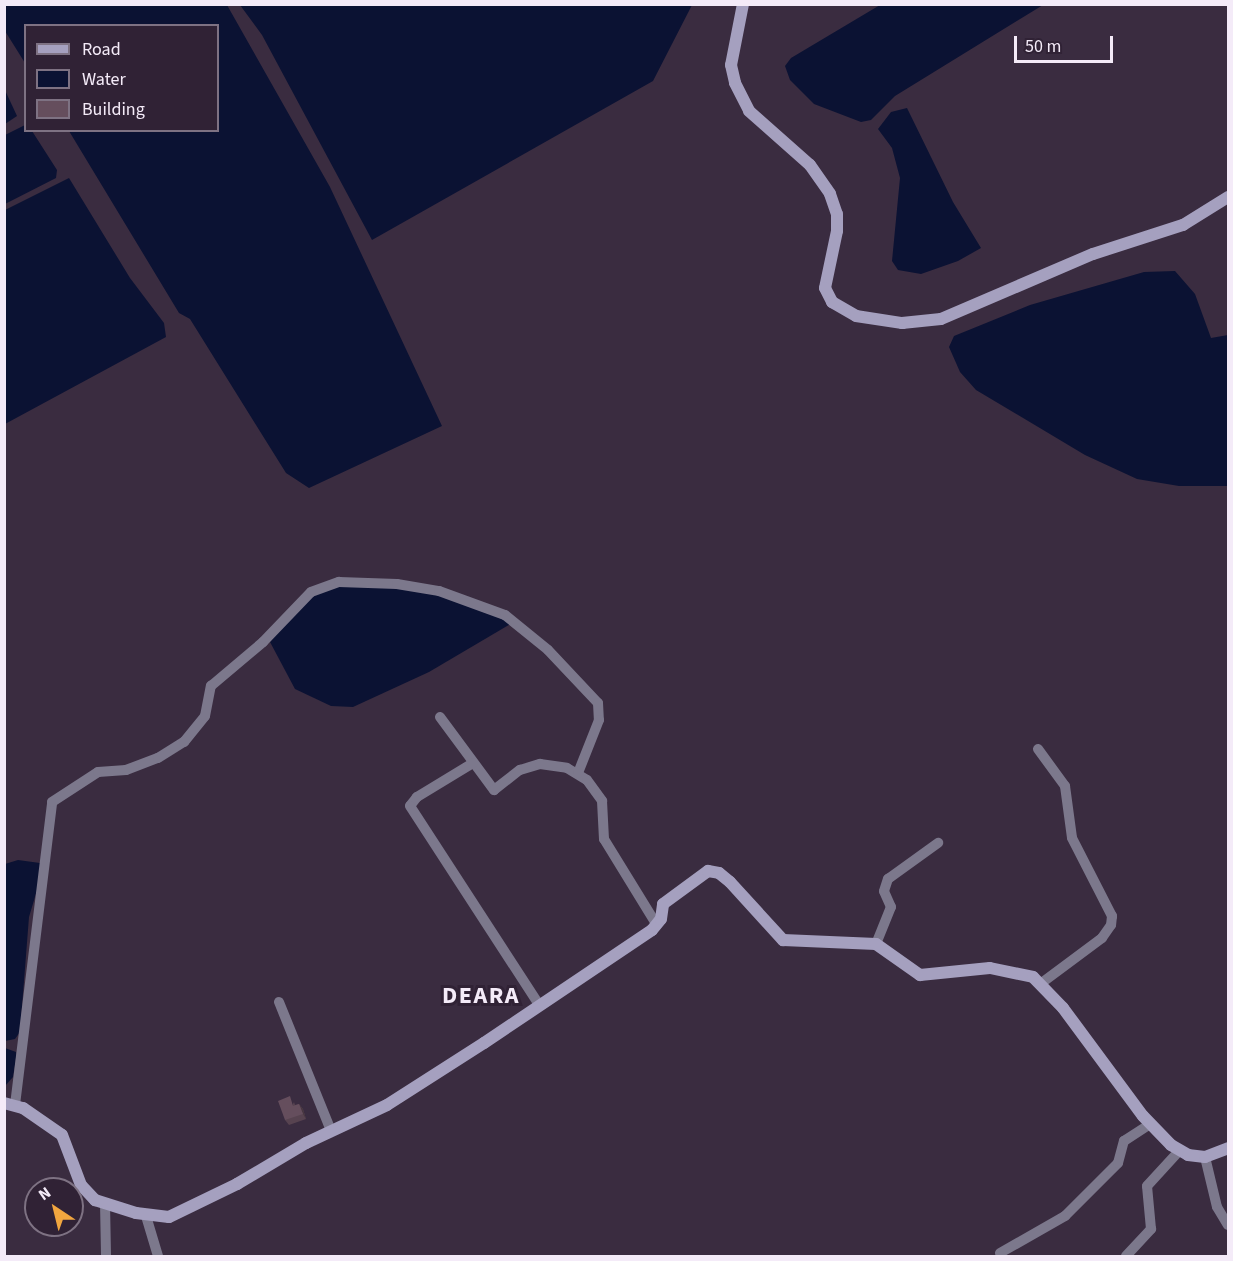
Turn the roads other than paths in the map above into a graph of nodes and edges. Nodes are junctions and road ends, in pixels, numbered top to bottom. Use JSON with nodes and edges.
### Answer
{"nodes":[{"id":1,"x":743,"y":4,"type":"edge"},
{"id":2,"x":1228,"y":196,"type":"edge"},
{"id":3,"x":440,"y":717,"type":"dead end"},
{"id":4,"x":1038,"y":749,"type":"dead end"},
{"id":5,"x":473,"y":763,"type":"junction"},
{"id":6,"x":578,"y":773,"type":"junction"},
{"id":7,"x":938,"y":843,"type":"dead end"},
{"id":8,"x":657,"y":925,"type":"junction"},
{"id":9,"x":876,"y":944,"type":"junction"},
{"id":10,"x":1040,"y":984,"type":"junction"},
{"id":11,"x":279,"y":1002,"type":"dead end"},
{"id":12,"x":539,"y":1005,"type":"junction"},
{"id":13,"x":10,"y":1104,"type":"edge"},
{"id":14,"x":1150,"y":1124,"type":"junction"},
{"id":15,"x":331,"y":1131,"type":"junction"},
{"id":16,"x":1228,"y":1148,"type":"edge"},
{"id":17,"x":1180,"y":1150,"type":"junction"},
{"id":18,"x":1204,"y":1156,"type":"junction"},
{"id":19,"x":105,"y":1203,"type":"junction"},
{"id":20,"x":146,"y":1216,"type":"junction"},
{"id":21,"x":1228,"y":1225,"type":"edge"},
{"id":22,"x":1000,"y":1253,"type":"dead end"},
{"id":23,"x":106,"y":1257,"type":"edge"},
{"id":24,"x":158,"y":1257,"type":"edge"},
{"id":25,"x":1126,"y":1257,"type":"edge"}],
"edges":[{"from":1,"to":2,"type":"main road"},
{"from":3,"to":5,"type":"street"},
{"from":4,"to":10,"type":"street"},
{"from":5,"to":6,"type":"street"},
{"from":5,"to":12,"type":"street"},
{"from":6,"to":8,"type":"street"},
{"from":6,"to":13,"type":"street"},
{"from":7,"to":9,"type":"street"},
{"from":8,"to":9,"type":"main road"},
{"from":8,"to":12,"type":"main road"},
{"from":9,"to":10,"type":"main road"},
{"from":10,"to":14,"type":"main road"},
{"from":11,"to":15,"type":"street"},
{"from":12,"to":15,"type":"main road"},
{"from":13,"to":19,"type":"main road"},
{"from":14,"to":17,"type":"main road"},
{"from":14,"to":22,"type":"street"},
{"from":15,"to":20,"type":"main road"},
{"from":16,"to":18,"type":"main road"},
{"from":17,"to":18,"type":"main road"},
{"from":17,"to":25,"type":"street"},
{"from":18,"to":21,"type":"street"},
{"from":19,"to":20,"type":"main road"},
{"from":19,"to":23,"type":"street"},
{"from":20,"to":24,"type":"street"}]}
